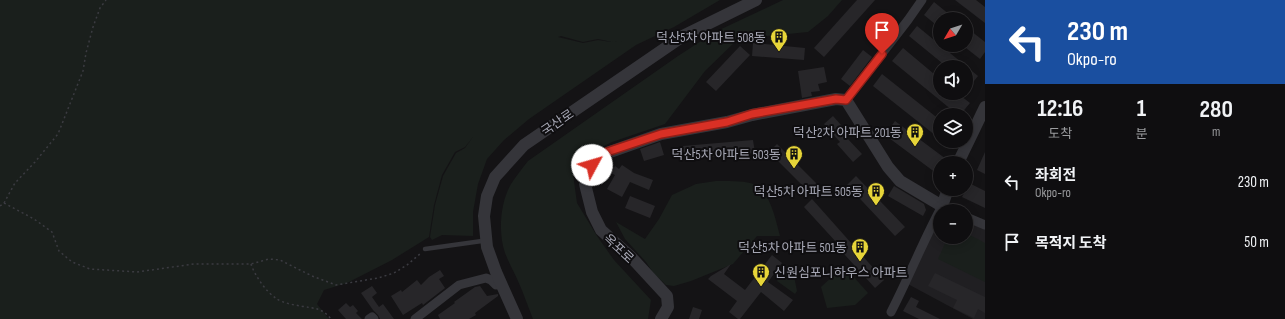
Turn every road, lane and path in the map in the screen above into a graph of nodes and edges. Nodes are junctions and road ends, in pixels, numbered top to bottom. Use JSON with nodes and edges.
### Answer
{"nodes":[{"id":1,"x":106,"y":0,"type":"edge"},
{"id":2,"x":742,"y":0,"type":"edge"},
{"id":3,"x":756,"y":0,"type":"edge"},
{"id":4,"x":922,"y":0,"type":"edge"},
{"id":5,"x":846,"y":100,"type":"junction"},
{"id":6,"x":985,"y":107,"type":"edge"},
{"id":7,"x":961,"y":156,"type":"edge"},
{"id":8,"x":4,"y":203,"type":"junction"},
{"id":9,"x":939,"y":204,"type":"edge"},
{"id":10,"x":0,"y":206,"type":"edge"},
{"id":11,"x":973,"y":220,"type":"edge"},
{"id":12,"x":933,"y":222,"type":"edge"},
{"id":13,"x":985,"y":225,"type":"edge"},
{"id":14,"x":482,"y":241,"type":"junction"},
{"id":15,"x":425,"y":249,"type":"joint"},
{"id":16,"x":251,"y":264,"type":"junction"},
{"id":17,"x":487,"y":273,"type":"junction"},
{"id":18,"x":891,"y":312,"type":"dead end"},
{"id":19,"x":331,"y":319,"type":"edge"},
{"id":20,"x":369,"y":319,"type":"edge"},
{"id":21,"x":374,"y":319,"type":"edge"},
{"id":22,"x":416,"y":319,"type":"edge"},
{"id":23,"x":512,"y":319,"type":"edge"},
{"id":24,"x":517,"y":319,"type":"edge"},
{"id":25,"x":662,"y":319,"type":"edge"}],
"edges":[{"from":1,"to":8,"type":"path"},
{"from":2,"to":14,"type":"street","name":"국산로"},
{"from":3,"to":24,"type":"street","name":"국산로"},
{"from":4,"to":5,"type":"street"},
{"from":5,"to":9,"type":"street"},
{"from":5,"to":25,"type":"street","name":"옥포로"},
{"from":6,"to":7,"type":"street"},
{"from":8,"to":10,"type":"path"},
{"from":8,"to":16,"type":"path"},
{"from":11,"to":13,"type":"street"},
{"from":12,"to":18,"type":"street"},
{"from":14,"to":15,"type":"lane"},
{"from":14,"to":17,"type":"street","name":"국산로"},
{"from":15,"to":16,"type":"path"},
{"from":16,"to":19,"type":"path"},
{"from":17,"to":22,"type":"street"},
{"from":17,"to":23,"type":"street","name":"국산로"},
{"from":20,"to":21,"type":"street"}]}
